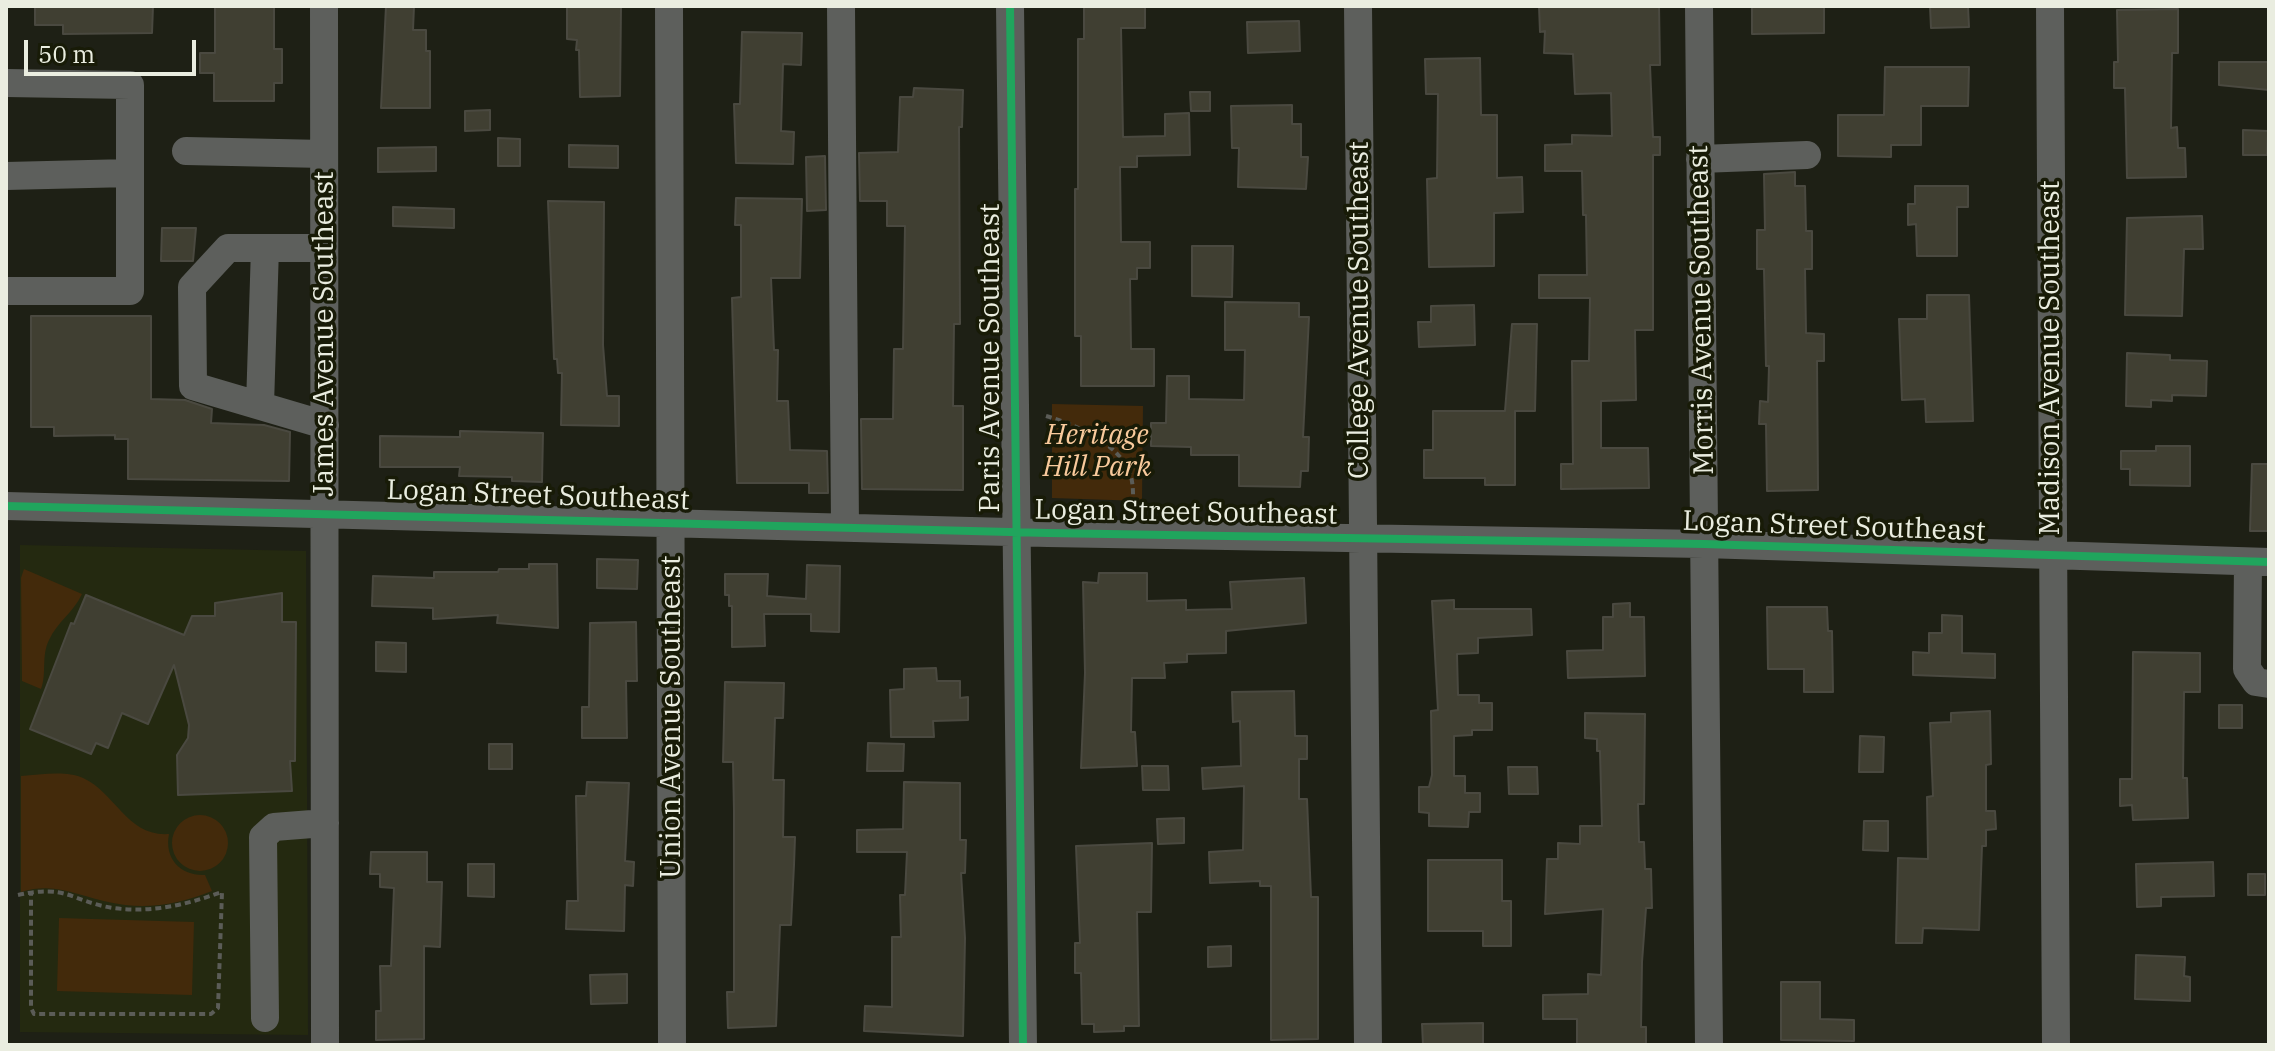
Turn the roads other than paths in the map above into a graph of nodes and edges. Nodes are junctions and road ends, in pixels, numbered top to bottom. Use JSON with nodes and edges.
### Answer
{"nodes":[{"id":1,"x":324,"y":6,"type":"edge"},
{"id":2,"x":669,"y":6,"type":"edge"},
{"id":3,"x":841,"y":6,"type":"edge"},
{"id":4,"x":1010,"y":6,"type":"edge"},
{"id":5,"x":1358,"y":6,"type":"edge"},
{"id":6,"x":1699,"y":6,"type":"edge"},
{"id":7,"x":2050,"y":6,"type":"edge"},
{"id":8,"x":6,"y":83,"type":"edge"},
{"id":9,"x":186,"y":151,"type":"dead end"},
{"id":10,"x":324,"y":154,"type":"junction"},
{"id":11,"x":1807,"y":155,"type":"dead end"},
{"id":12,"x":1700,"y":159,"type":"junction"},
{"id":13,"x":130,"y":173,"type":"junction"},
{"id":14,"x":6,"y":176,"type":"edge"},
{"id":15,"x":265,"y":248,"type":"junction"},
{"id":16,"x":324,"y":248,"type":"junction"},
{"id":17,"x":6,"y":291,"type":"edge"},
{"id":18,"x":260,"y":405,"type":"junction"},
{"id":19,"x":325,"y":425,"type":"junction"},
{"id":20,"x":6,"y":506,"type":"edge"},
{"id":21,"x":325,"y":512,"type":"junction"},
{"id":22,"x":672,"y":521,"type":"junction"},
{"id":23,"x":845,"y":527,"type":"junction"},
{"id":24,"x":1015,"y":532,"type":"junction"},
{"id":25,"x":1361,"y":538,"type":"junction"},
{"id":26,"x":1704,"y":544,"type":"junction"},
{"id":27,"x":2051,"y":556,"type":"junction"},
{"id":28,"x":2259,"y":562,"type":"edge"},
{"id":29,"x":2269,"y":684,"type":"edge"},
{"id":30,"x":325,"y":823,"type":"junction"},
{"id":31,"x":265,"y":1018,"type":"dead end"},
{"id":32,"x":325,"y":1045,"type":"edge"},
{"id":33,"x":672,"y":1045,"type":"edge"},
{"id":34,"x":1023,"y":1045,"type":"edge"},
{"id":35,"x":1368,"y":1045,"type":"edge"},
{"id":36,"x":1709,"y":1045,"type":"edge"},
{"id":37,"x":2056,"y":1045,"type":"edge"}],
"edges":[{"from":1,"to":10,"type":"street","name":"James Avenue Southeast"},
{"from":2,"to":22,"type":"street","name":"Union Avenue Southeast"},
{"from":3,"to":23,"type":"street"},
{"from":4,"to":24,"type":"street","name":"Paris Avenue Southeast"},
{"from":5,"to":25,"type":"street","name":"College Avenue Southeast"},
{"from":6,"to":12,"type":"street","name":"Morris Avenue Southeast"},
{"from":7,"to":27,"type":"street","name":"Madison Avenue Southeast"},
{"from":8,"to":13,"type":"street"},
{"from":9,"to":10,"type":"street"},
{"from":10,"to":16,"type":"street","name":"James Avenue Southeast"},
{"from":11,"to":12,"type":"street"},
{"from":12,"to":26,"type":"street","name":"Morris Avenue Southeast"},
{"from":13,"to":14,"type":"street"},
{"from":13,"to":17,"type":"street"},
{"from":15,"to":16,"type":"street"},
{"from":15,"to":18,"type":"street"},
{"from":15,"to":18,"type":"street"},
{"from":16,"to":19,"type":"street","name":"James Avenue Southeast"},
{"from":18,"to":19,"type":"street"},
{"from":19,"to":21,"type":"street","name":"James Avenue Southeast"},
{"from":20,"to":21,"type":"street","name":"Logan Street Southeast"},
{"from":21,"to":22,"type":"street","name":"Logan Street Southeast"},
{"from":21,"to":30,"type":"street","name":"James Avenue Southeast"},
{"from":22,"to":23,"type":"street","name":"Logan Street Southeast"},
{"from":22,"to":33,"type":"street","name":"Union Avenue Southeast"},
{"from":23,"to":24,"type":"street","name":"Logan Street Southeast"},
{"from":24,"to":25,"type":"street","name":"Logan Street Southeast"},
{"from":24,"to":34,"type":"street","name":"Paris Avenue Southeast"},
{"from":25,"to":26,"type":"street","name":"Logan Street Southeast"},
{"from":25,"to":35,"type":"street","name":"College Avenue Southeast"},
{"from":26,"to":27,"type":"street","name":"Logan Street Southeast"},
{"from":26,"to":36,"type":"street","name":"Morris Avenue Southeast"},
{"from":27,"to":28,"type":"street","name":"Logan Street Southeast"},
{"from":27,"to":37,"type":"street","name":"Madison Avenue Southeast"},
{"from":28,"to":29,"type":"street"},
{"from":30,"to":31,"type":"street"},
{"from":30,"to":32,"type":"street","name":"James Avenue Southeast"}]}
